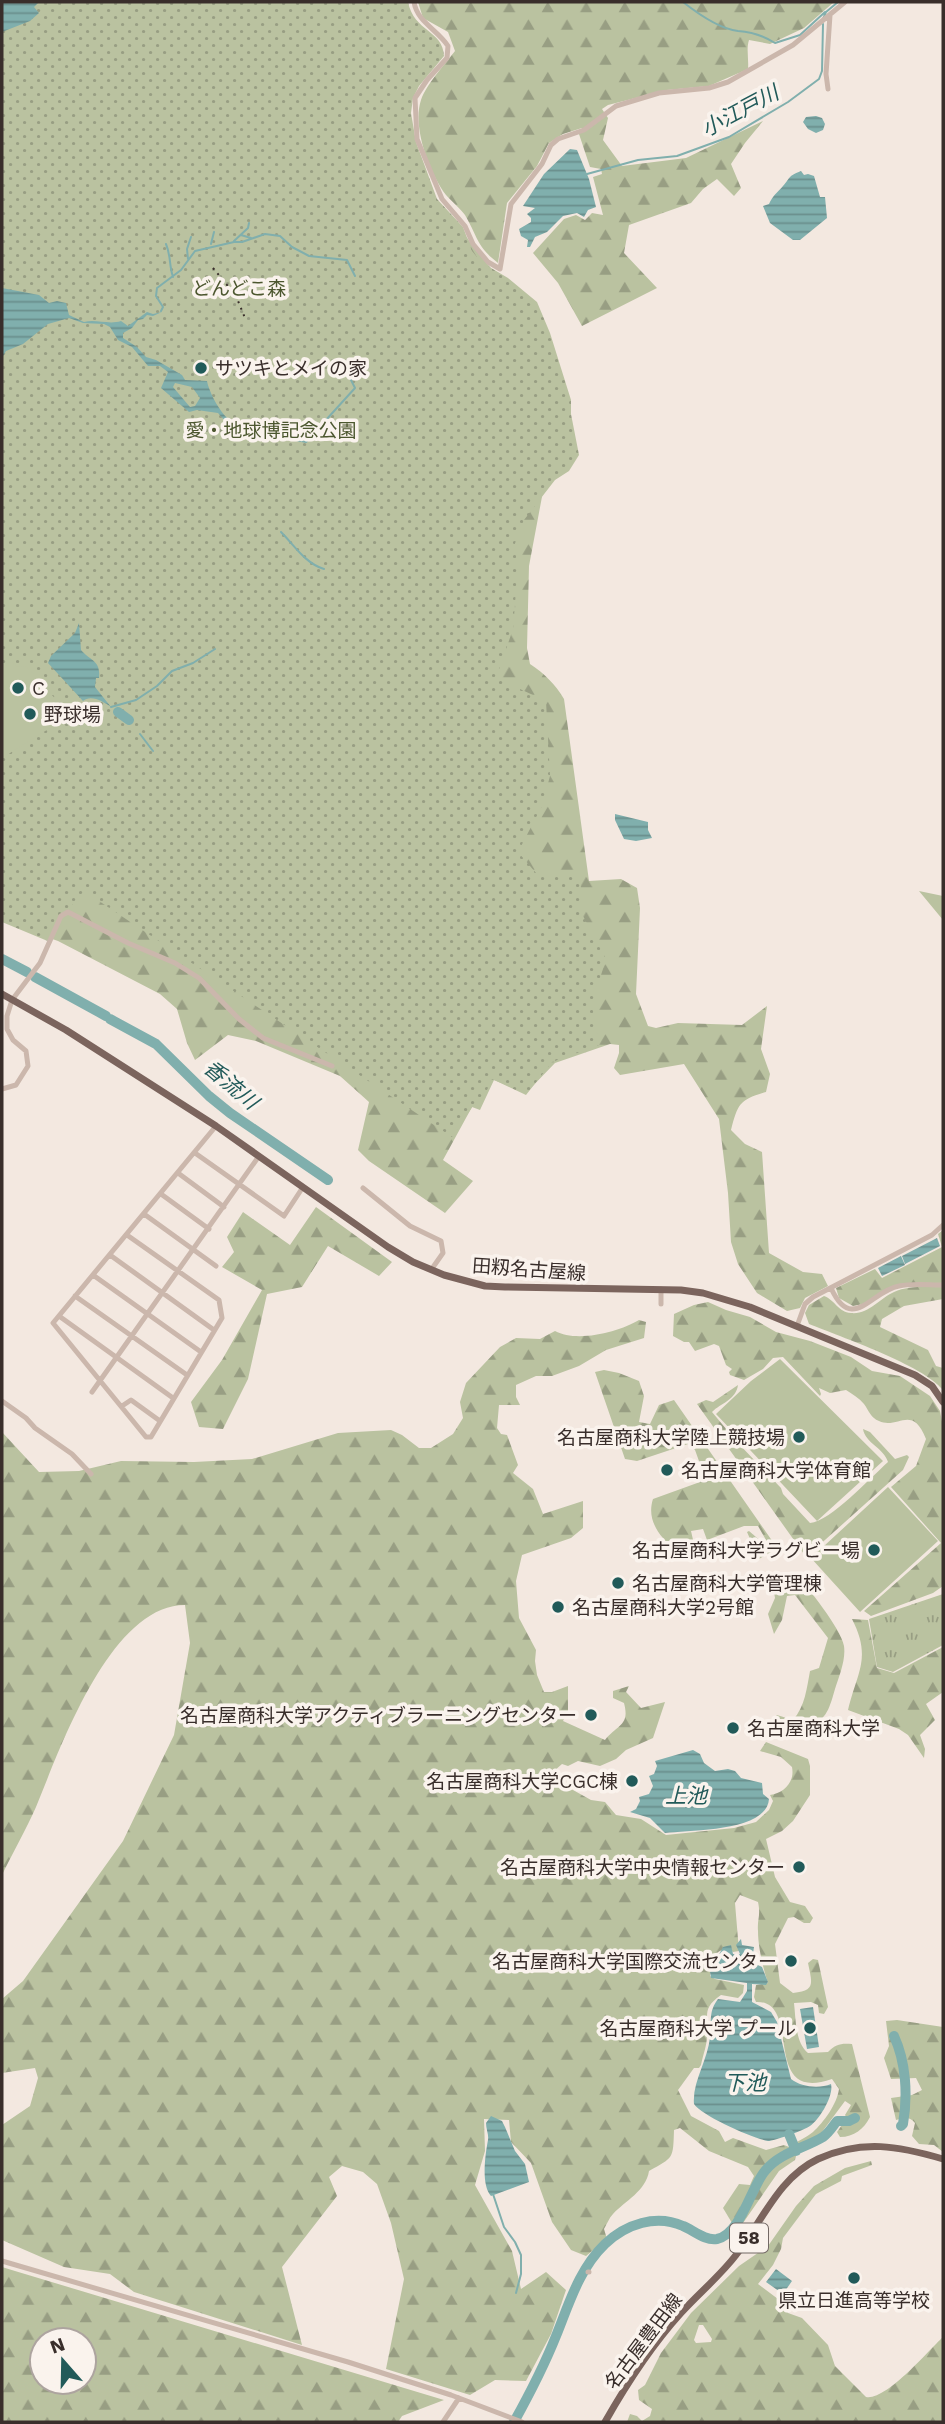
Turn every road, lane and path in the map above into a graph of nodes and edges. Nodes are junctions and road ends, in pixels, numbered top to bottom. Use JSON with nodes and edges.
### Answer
{"nodes":[{"id":1,"x":414,"y":2,"type":"edge"},
{"id":2,"x":845,"y":2,"type":"edge"},
{"id":3,"x":828,"y":17,"type":"junction"},
{"id":4,"x":828,"y":89,"type":"dead end"},
{"id":5,"x":2,"y":994,"type":"edge"},
{"id":6,"x":12,"y":1000,"type":"junction"},
{"id":7,"x":332,"y":1066,"type":"dead end"},
{"id":8,"x":2,"y":1089,"type":"edge"},
{"id":9,"x":216,"y":1126,"type":"junction"},
{"id":10,"x":195,"y":1153,"type":"junction"},
{"id":11,"x":259,"y":1156,"type":"junction"},
{"id":12,"x":178,"y":1173,"type":"junction"},
{"id":13,"x":240,"y":1186,"type":"junction"},
{"id":14,"x":303,"y":1187,"type":"junction"},
{"id":15,"x":363,"y":1188,"type":"dead end"},
{"id":16,"x":161,"y":1194,"type":"junction"},
{"id":17,"x":224,"y":1207,"type":"junction"},
{"id":18,"x":144,"y":1214,"type":"junction"},
{"id":19,"x":943,"y":1225,"type":"edge"},
{"id":20,"x":209,"y":1228,"type":"junction"},
{"id":21,"x":127,"y":1235,"type":"junction"},
{"id":22,"x":194,"y":1250,"type":"junction"},
{"id":23,"x":110,"y":1255,"type":"junction"},
{"id":24,"x":216,"y":1266,"type":"dead end"},
{"id":25,"x":431,"y":1270,"type":"junction"},
{"id":26,"x":178,"y":1271,"type":"junction"},
{"id":27,"x":93,"y":1275,"type":"junction"},
{"id":28,"x":943,"y":1285,"type":"edge"},
{"id":29,"x":831,"y":1288,"type":"junction"},
{"id":30,"x":661,"y":1289,"type":"junction"},
{"id":31,"x":163,"y":1293,"type":"junction"},
{"id":32,"x":75,"y":1296,"type":"junction"},
{"id":33,"x":661,"y":1304,"type":"dead end"},
{"id":34,"x":148,"y":1314,"type":"junction"},
{"id":35,"x":59,"y":1315,"type":"junction"},
{"id":36,"x":797,"y":1326,"type":"junction"},
{"id":37,"x":214,"y":1330,"type":"junction"},
{"id":38,"x":132,"y":1336,"type":"junction"},
{"id":39,"x":201,"y":1352,"type":"junction"},
{"id":40,"x":118,"y":1358,"type":"junction"},
{"id":41,"x":187,"y":1375,"type":"junction"},
{"id":42,"x":101,"y":1381,"type":"junction"},
{"id":43,"x":92,"y":1392,"type":"dead end"},
{"id":44,"x":173,"y":1398,"type":"junction"},
{"id":45,"x":2,"y":1401,"type":"edge"},
{"id":46,"x":943,"y":1402,"type":"edge"},
{"id":47,"x":122,"y":1406,"type":"junction"},
{"id":48,"x":160,"y":1421,"type":"junction"},
{"id":49,"x":91,"y":1474,"type":"dead end"},
{"id":50,"x":943,"y":2159,"type":"edge"},
{"id":51,"x":2,"y":2261,"type":"edge"},
{"id":52,"x":459,"y":2398,"type":"junction"},
{"id":53,"x":443,"y":2422,"type":"edge"},
{"id":54,"x":521,"y":2422,"type":"edge"},
{"id":55,"x":605,"y":2422,"type":"edge"}],
"edges":[{"from":1,"to":3,"type":"street"},
{"from":2,"to":3,"type":"street"},
{"from":3,"to":4,"type":"street"},
{"from":5,"to":6,"type":"main road","name":"田籾名古屋線"},
{"from":6,"to":7,"type":"street"},
{"from":6,"to":8,"type":"street"},
{"from":6,"to":9,"type":"main road","name":"田籾名古屋線"},
{"from":9,"to":10,"type":"street"},
{"from":9,"to":11,"type":"main road","name":"田籾名古屋線"},
{"from":10,"to":12,"type":"street"},
{"from":10,"to":13,"type":"street"},
{"from":11,"to":13,"type":"street"},
{"from":11,"to":14,"type":"main road","name":"田籾名古屋線"},
{"from":12,"to":16,"type":"street"},
{"from":12,"to":17,"type":"street"},
{"from":13,"to":14,"type":"street"},
{"from":13,"to":17,"type":"street"},
{"from":14,"to":25,"type":"main road","name":"田籾名古屋線"},
{"from":15,"to":25,"type":"street"},
{"from":16,"to":18,"type":"street"},
{"from":16,"to":20,"type":"street"},
{"from":17,"to":20,"type":"street"},
{"from":18,"to":21,"type":"street"},
{"from":18,"to":22,"type":"street"},
{"from":19,"to":29,"type":"street"},
{"from":20,"to":22,"type":"street"},
{"from":21,"to":23,"type":"street"},
{"from":21,"to":26,"type":"street"},
{"from":22,"to":24,"type":"street"},
{"from":22,"to":26,"type":"street"},
{"from":23,"to":27,"type":"street"},
{"from":23,"to":31,"type":"street"},
{"from":25,"to":30,"type":"main road","name":"田籾名古屋線"},
{"from":26,"to":31,"type":"street"},
{"from":26,"to":37,"type":"street"},
{"from":27,"to":32,"type":"street"},
{"from":27,"to":34,"type":"street"},
{"from":28,"to":29,"type":"street"},
{"from":29,"to":36,"type":"street"},
{"from":30,"to":33,"type":"street"},
{"from":30,"to":36,"type":"main road","name":"田籾名古屋線"},
{"from":31,"to":34,"type":"street"},
{"from":31,"to":37,"type":"street"},
{"from":32,"to":35,"type":"street"},
{"from":32,"to":38,"type":"street"},
{"from":34,"to":38,"type":"street"},
{"from":34,"to":39,"type":"street"},
{"from":35,"to":40,"type":"street"},
{"from":35,"to":42,"type":"street"},
{"from":36,"to":46,"type":"main road","name":"田籾名古屋線"},
{"from":37,"to":39,"type":"street"},
{"from":38,"to":40,"type":"street"},
{"from":38,"to":41,"type":"street"},
{"from":39,"to":41,"type":"street"},
{"from":40,"to":42,"type":"street"},
{"from":40,"to":44,"type":"street"},
{"from":41,"to":44,"type":"street"},
{"from":42,"to":43,"type":"street"},
{"from":42,"to":47,"type":"street"},
{"from":44,"to":48,"type":"street"},
{"from":45,"to":49,"type":"street"},
{"from":47,"to":48,"type":"street"},
{"from":47,"to":48,"type":"street"},
{"from":50,"to":55,"type":"main road","name":"名古屋豊田線","number":"58"},
{"from":51,"to":52,"type":"street"},
{"from":52,"to":53,"type":"street"},
{"from":52,"to":54,"type":"street"}]}
